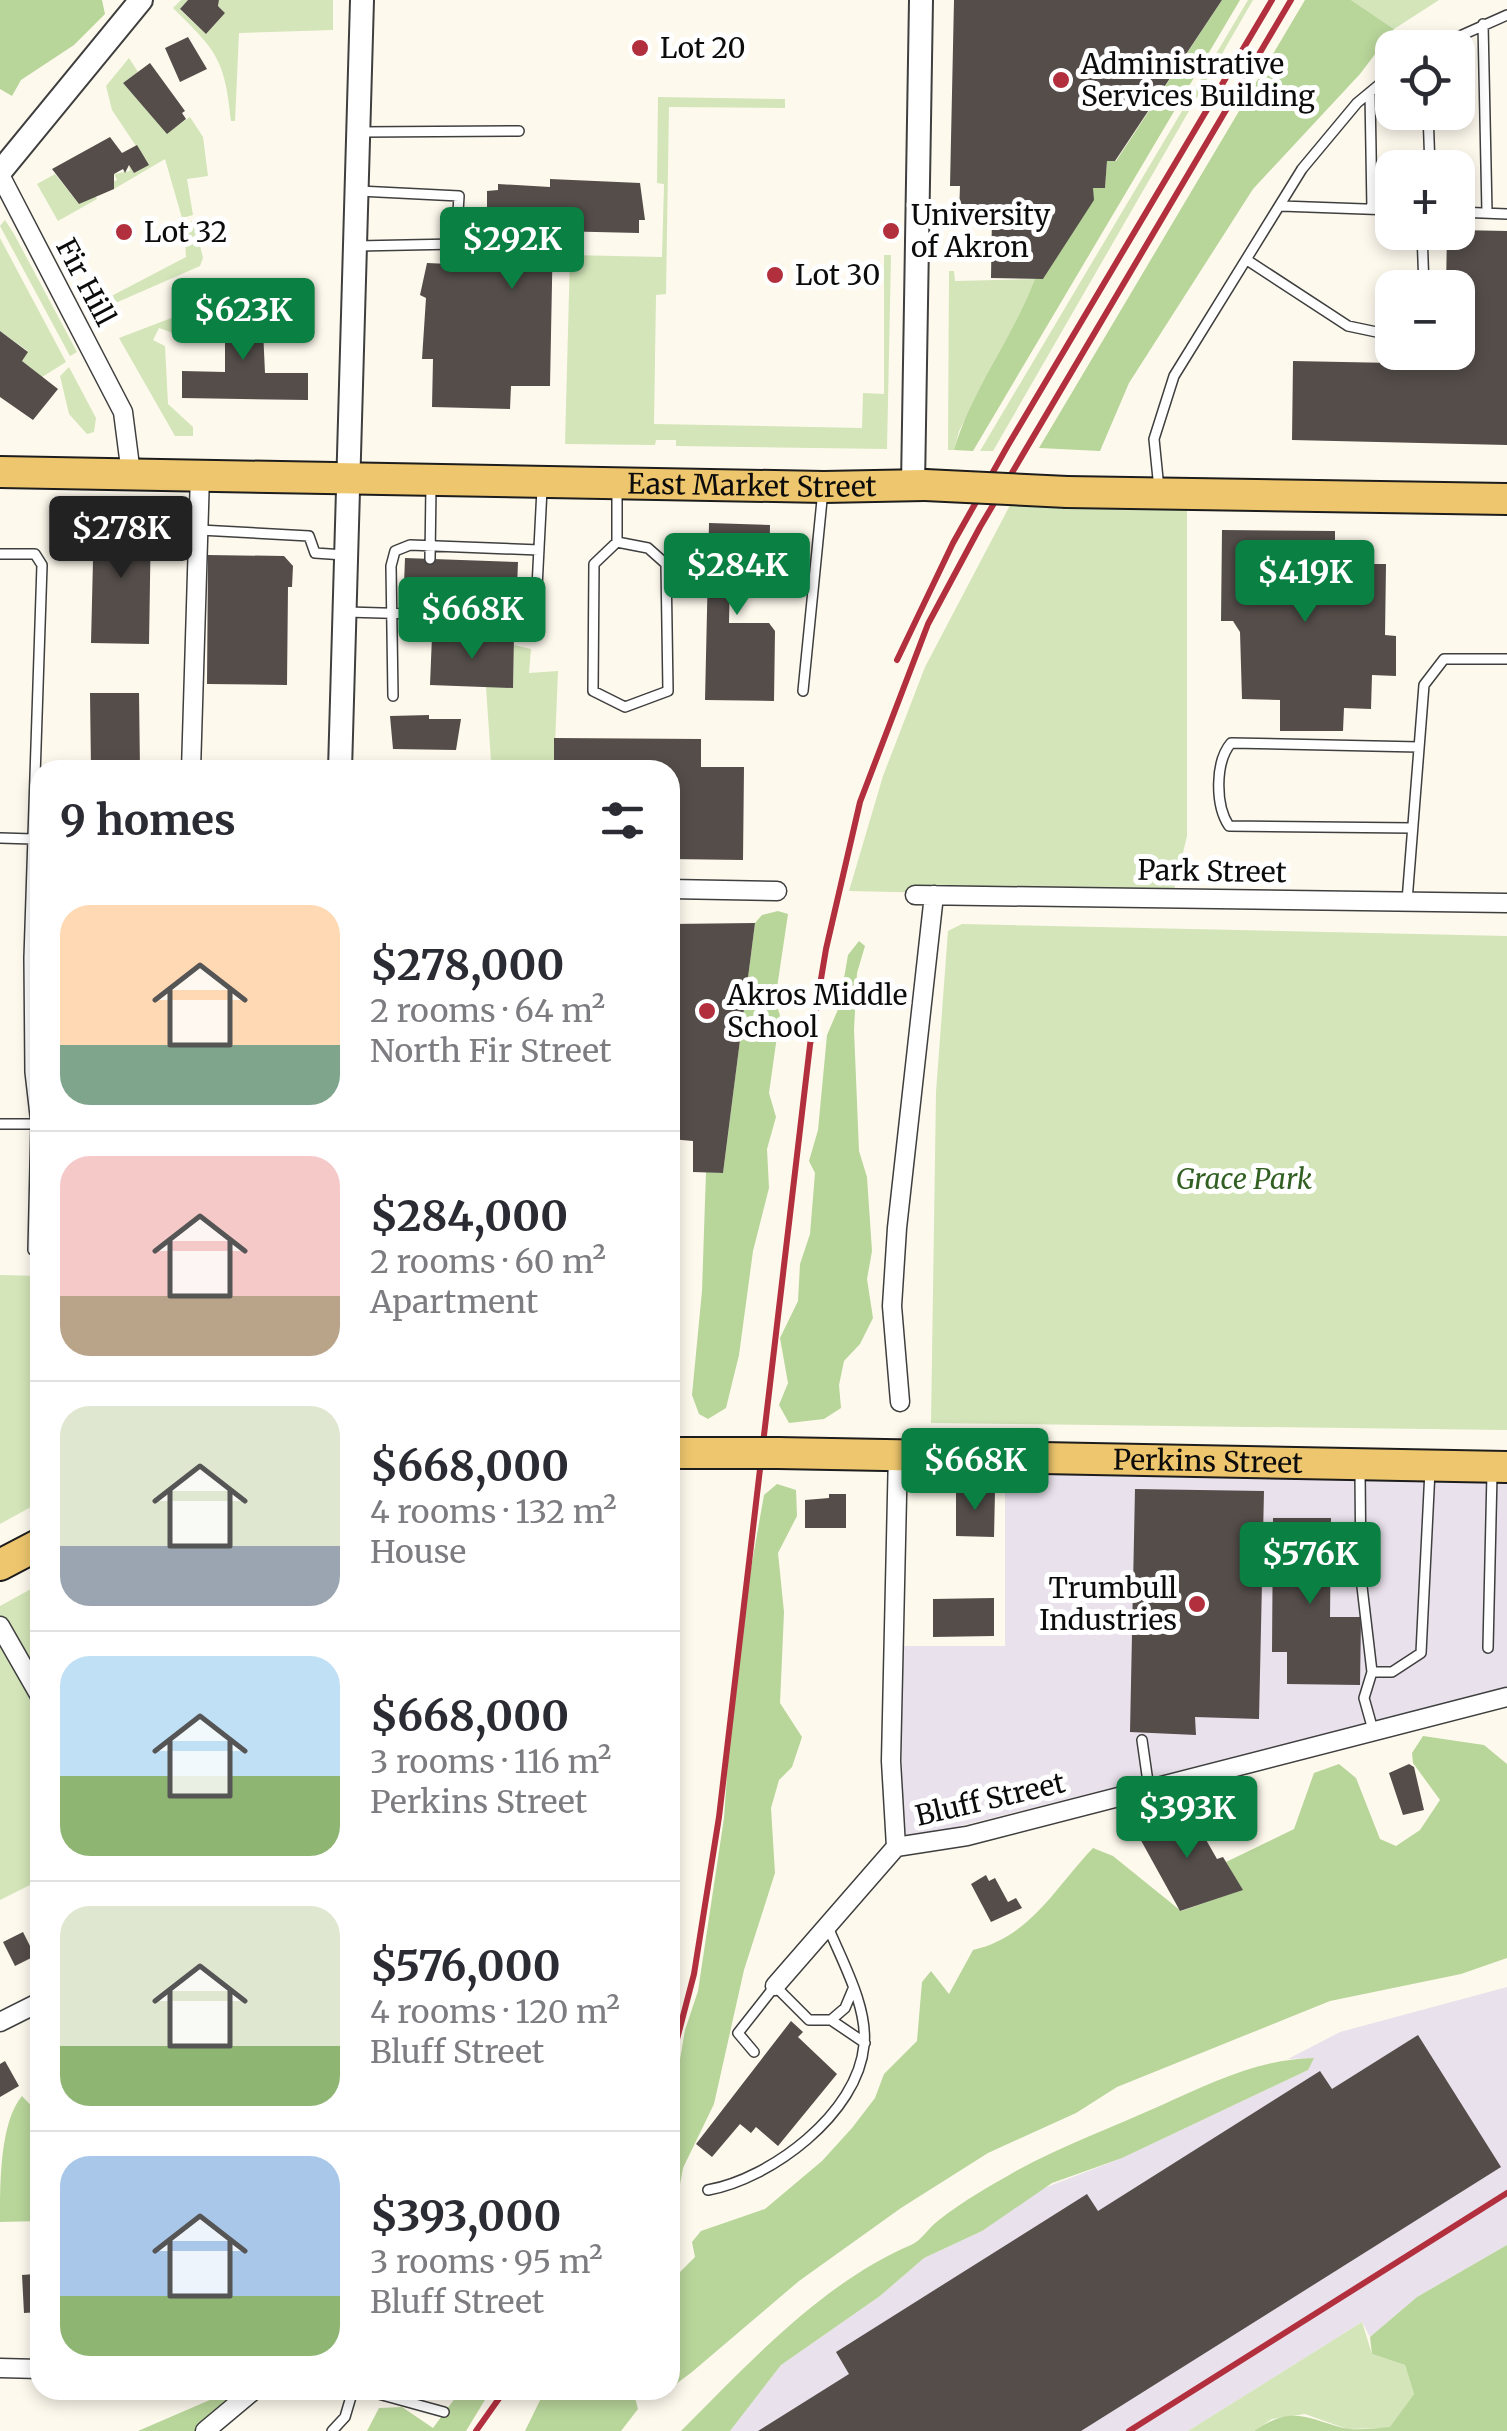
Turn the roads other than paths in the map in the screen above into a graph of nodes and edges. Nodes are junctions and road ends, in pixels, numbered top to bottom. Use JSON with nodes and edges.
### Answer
{"nodes":[{"id":1,"x":141,"y":0,"type":"edge"},
{"id":2,"x":362,"y":0,"type":"edge"},
{"id":3,"x":921,"y":0,"type":"edge"},
{"id":4,"x":1507,"y":15,"type":"edge"},
{"id":5,"x":1483,"y":24,"type":"junction"},
{"id":6,"x":1470,"y":30,"type":"edge"},
{"id":7,"x":1375,"y":88,"type":"edge"},
{"id":8,"x":1370,"y":92,"type":"junction"},
{"id":9,"x":520,"y":131,"type":"dead end"},
{"id":10,"x":360,"y":132,"type":"junction"},
{"id":11,"x":0,"y":173,"type":"edge"},
{"id":12,"x":358,"y":191,"type":"junction"},
{"id":13,"x":1281,"y":206,"type":"junction"},
{"id":14,"x":1372,"y":209,"type":"junction"},
{"id":15,"x":1375,"y":209,"type":"edge"},
{"id":16,"x":1475,"y":213,"type":"edge"},
{"id":17,"x":1487,"y":214,"type":"junction"},
{"id":18,"x":1507,"y":214,"type":"edge"},
{"id":19,"x":357,"y":246,"type":"junction"},
{"id":20,"x":1247,"y":260,"type":"junction"},
{"id":21,"x":1375,"y":332,"type":"edge"},
{"id":22,"x":0,"y":472,"type":"edge"},
{"id":23,"x":131,"y":474,"type":"junction"},
{"id":24,"x":200,"y":475,"type":"junction"},
{"id":25,"x":349,"y":476,"type":"junction"},
{"id":26,"x":432,"y":478,"type":"junction"},
{"id":27,"x":543,"y":482,"type":"junction"},
{"id":28,"x":617,"y":483,"type":"junction"},
{"id":29,"x":919,"y":485,"type":"junction"},
{"id":30,"x":824,"y":487,"type":"junction"},
{"id":31,"x":1160,"y":493,"type":"junction"},
{"id":32,"x":1507,"y":498,"type":"edge"},
{"id":33,"x":200,"y":530,"type":"junction"},
{"id":34,"x":617,"y":542,"type":"junction"},
{"id":35,"x":430,"y":546,"type":"junction"},
{"id":36,"x":452,"y":546,"type":"junction"},
{"id":37,"x":474,"y":547,"type":"junction"},
{"id":38,"x":500,"y":548,"type":"junction"},
{"id":39,"x":539,"y":550,"type":"junction"},
{"id":40,"x":0,"y":554,"type":"edge"},
{"id":41,"x":346,"y":555,"type":"junction"},
{"id":42,"x":430,"y":559,"type":"dead end"},
{"id":43,"x":452,"y":560,"type":"dead end"},
{"id":44,"x":474,"y":560,"type":"dead end"},
{"id":45,"x":500,"y":561,"type":"dead end"},
{"id":46,"x":429,"y":585,"type":"dead end"},
{"id":47,"x":451,"y":586,"type":"dead end"},
{"id":48,"x":474,"y":586,"type":"dead end"},
{"id":49,"x":498,"y":587,"type":"dead end"},
{"id":50,"x":344,"y":612,"type":"junction"},
{"id":51,"x":391,"y":614,"type":"junction"},
{"id":52,"x":428,"y":615,"type":"junction"},
{"id":53,"x":449,"y":615,"type":"junction"},
{"id":54,"x":474,"y":616,"type":"junction"},
{"id":55,"x":498,"y":616,"type":"junction"},
{"id":56,"x":1507,"y":659,"type":"edge"},
{"id":57,"x":804,"y":691,"type":"dead end"},
{"id":58,"x":393,"y":696,"type":"dead end"},
{"id":59,"x":1419,"y":747,"type":"junction"},
{"id":60,"x":36,"y":760,"type":"edge"},
{"id":61,"x":191,"y":760,"type":"edge"},
{"id":62,"x":340,"y":760,"type":"edge"},
{"id":63,"x":1412,"y":828,"type":"junction"},
{"id":64,"x":0,"y":838,"type":"edge"},
{"id":65,"x":30,"y":839,"type":"edge"},
{"id":66,"x":680,"y":889,"type":"edge"},
{"id":67,"x":778,"y":891,"type":"dead end"},
{"id":68,"x":1406,"y":902,"type":"junction"},
{"id":69,"x":1507,"y":903,"type":"edge"},
{"id":70,"x":0,"y":1124,"type":"edge"},
{"id":71,"x":30,"y":1124,"type":"edge"},
{"id":72,"x":900,"y":1402,"type":"dead end"},
{"id":73,"x":680,"y":1452,"type":"edge"},
{"id":74,"x":898,"y":1452,"type":"junction"},
{"id":75,"x":1360,"y":1464,"type":"junction"},
{"id":76,"x":1430,"y":1465,"type":"junction"},
{"id":77,"x":1500,"y":1467,"type":"edge"},
{"id":78,"x":30,"y":1549,"type":"edge"},
{"id":79,"x":0,"y":1565,"type":"edge"},
{"id":80,"x":0,"y":1626,"type":"edge"},
{"id":81,"x":1488,"y":1648,"type":"dead end"},
{"id":82,"x":1372,"y":1672,"type":"junction"},
{"id":83,"x":30,"y":1678,"type":"edge"},
{"id":84,"x":1507,"y":1697,"type":"edge"},
{"id":85,"x":1373,"y":1730,"type":"junction"},
{"id":86,"x":1142,"y":1740,"type":"dead end"},
{"id":87,"x":1149,"y":1789,"type":"junction"},
{"id":88,"x":896,"y":1848,"type":"junction"},
{"id":89,"x":827,"y":1924,"type":"junction"},
{"id":90,"x":775,"y":1986,"type":"junction"},
{"id":91,"x":854,"y":1989,"type":"junction"},
{"id":92,"x":30,"y":2007,"type":"edge"},
{"id":93,"x":830,"y":2020,"type":"junction"},
{"id":94,"x":0,"y":2022,"type":"edge"},
{"id":95,"x":864,"y":2043,"type":"junction"},
{"id":96,"x":754,"y":2052,"type":"dead end"},
{"id":97,"x":708,"y":2190,"type":"dead end"},
{"id":98,"x":0,"y":2368,"type":"edge"},
{"id":99,"x":30,"y":2369,"type":"edge"},
{"id":100,"x":242,"y":2400,"type":"edge"},
{"id":101,"x":350,"y":2400,"type":"edge"},
{"id":102,"x":400,"y":2400,"type":"edge"},
{"id":103,"x":444,"y":2412,"type":"dead end"},
{"id":104,"x":205,"y":2431,"type":"edge"},
{"id":105,"x":332,"y":2431,"type":"edge"}],
"edges":[{"from":1,"to":11,"type":"street"},
{"from":2,"to":10,"type":"street"},
{"from":3,"to":29,"type":"street"},
{"from":4,"to":5,"type":"lane"},
{"from":5,"to":6,"type":"lane"},
{"from":5,"to":17,"type":"lane"},
{"from":7,"to":8,"type":"lane"},
{"from":8,"to":13,"type":"lane"},
{"from":8,"to":14,"type":"lane"},
{"from":9,"to":10,"type":"lane"},
{"from":10,"to":12,"type":"street"},
{"from":11,"to":23,"type":"street","name":"Fir Hill"},
{"from":12,"to":19,"type":"street"},
{"from":12,"to":19,"type":"lane"},
{"from":13,"to":14,"type":"lane"},
{"from":13,"to":20,"type":"lane"},
{"from":14,"to":15,"type":"lane"},
{"from":16,"to":17,"type":"lane"},
{"from":17,"to":18,"type":"lane"},
{"from":19,"to":25,"type":"street"},
{"from":20,"to":21,"type":"lane"},
{"from":20,"to":31,"type":"lane"},
{"from":22,"to":23,"type":"main road","name":"East Market Street"},
{"from":23,"to":24,"type":"main road","name":"East Market Street"},
{"from":24,"to":25,"type":"main road","name":"East Market Street"},
{"from":24,"to":33,"type":"street"},
{"from":25,"to":26,"type":"main road","name":"East Market Street"},
{"from":25,"to":41,"type":"street"},
{"from":26,"to":27,"type":"main road","name":"East Market Street"},
{"from":26,"to":35,"type":"lane"},
{"from":27,"to":28,"type":"main road","name":"East Market Street"},
{"from":27,"to":39,"type":"lane"},
{"from":28,"to":30,"type":"main road","name":"East Market Street"},
{"from":28,"to":34,"type":"lane"},
{"from":29,"to":30,"type":"main road","name":"East Market Street"},
{"from":29,"to":31,"type":"main road","name":"East Market Street","bridge":true},
{"from":30,"to":57,"type":"lane"},
{"from":31,"to":32,"type":"main road","name":"East Market Street"},
{"from":33,"to":41,"type":"lane"},
{"from":33,"to":61,"type":"street"},
{"from":34,"to":34,"type":"lane"},
{"from":35,"to":36,"type":"lane"},
{"from":35,"to":42,"type":"lane"},
{"from":35,"to":51,"type":"lane"},
{"from":36,"to":37,"type":"lane"},
{"from":36,"to":43,"type":"lane"},
{"from":37,"to":38,"type":"lane"},
{"from":37,"to":44,"type":"lane"},
{"from":38,"to":39,"type":"lane"},
{"from":38,"to":45,"type":"lane"},
{"from":39,"to":55,"type":"lane"},
{"from":40,"to":60,"type":"lane"},
{"from":41,"to":50,"type":"street"},
{"from":46,"to":52,"type":"lane"},
{"from":47,"to":53,"type":"lane"},
{"from":48,"to":54,"type":"lane"},
{"from":49,"to":55,"type":"lane"},
{"from":50,"to":51,"type":"lane"},
{"from":50,"to":62,"type":"street"},
{"from":51,"to":52,"type":"lane"},
{"from":51,"to":58,"type":"lane"},
{"from":52,"to":53,"type":"lane"},
{"from":53,"to":54,"type":"lane"},
{"from":54,"to":55,"type":"lane"},
{"from":56,"to":59,"type":"lane"},
{"from":59,"to":63,"type":"lane"},
{"from":59,"to":63,"type":"lane"},
{"from":63,"to":68,"type":"lane"},
{"from":64,"to":65,"type":"lane"},
{"from":66,"to":67,"type":"street"},
{"from":68,"to":69,"type":"street","name":"Park Street"},
{"from":68,"to":72,"type":"street","name":"Park Street"},
{"from":70,"to":71,"type":"lane"},
{"from":73,"to":74,"type":"main road","name":"Perkins Street","bridge":true},
{"from":74,"to":75,"type":"main road","name":"Perkins Street"},
{"from":74,"to":88,"type":"street"},
{"from":75,"to":76,"type":"main road","name":"Perkins Street"},
{"from":75,"to":82,"type":"lane"},
{"from":76,"to":77,"type":"main road","name":"Perkins Street"},
{"from":76,"to":82,"type":"lane"},
{"from":77,"to":81,"type":"lane"},
{"from":78,"to":79,"type":"main road"},
{"from":80,"to":83,"type":"street"},
{"from":82,"to":85,"type":"lane"},
{"from":84,"to":85,"type":"street","name":"Bluff Street"},
{"from":85,"to":87,"type":"street","name":"Bluff Street"},
{"from":86,"to":87,"type":"lane"},
{"from":87,"to":88,"type":"street","name":"Bluff Street"},
{"from":88,"to":89,"type":"street","name":"Bluff Street"},
{"from":89,"to":90,"type":"street","name":"Bluff Street"},
{"from":89,"to":91,"type":"lane"},
{"from":90,"to":93,"type":"lane"},
{"from":90,"to":96,"type":"lane"},
{"from":91,"to":93,"type":"lane"},
{"from":91,"to":95,"type":"lane"},
{"from":92,"to":94,"type":"street"},
{"from":93,"to":95,"type":"lane"},
{"from":95,"to":97,"type":"lane"},
{"from":98,"to":99,"type":"street"},
{"from":100,"to":104,"type":"street"},
{"from":101,"to":105,"type":"lane"},
{"from":102,"to":103,"type":"lane"}]}
